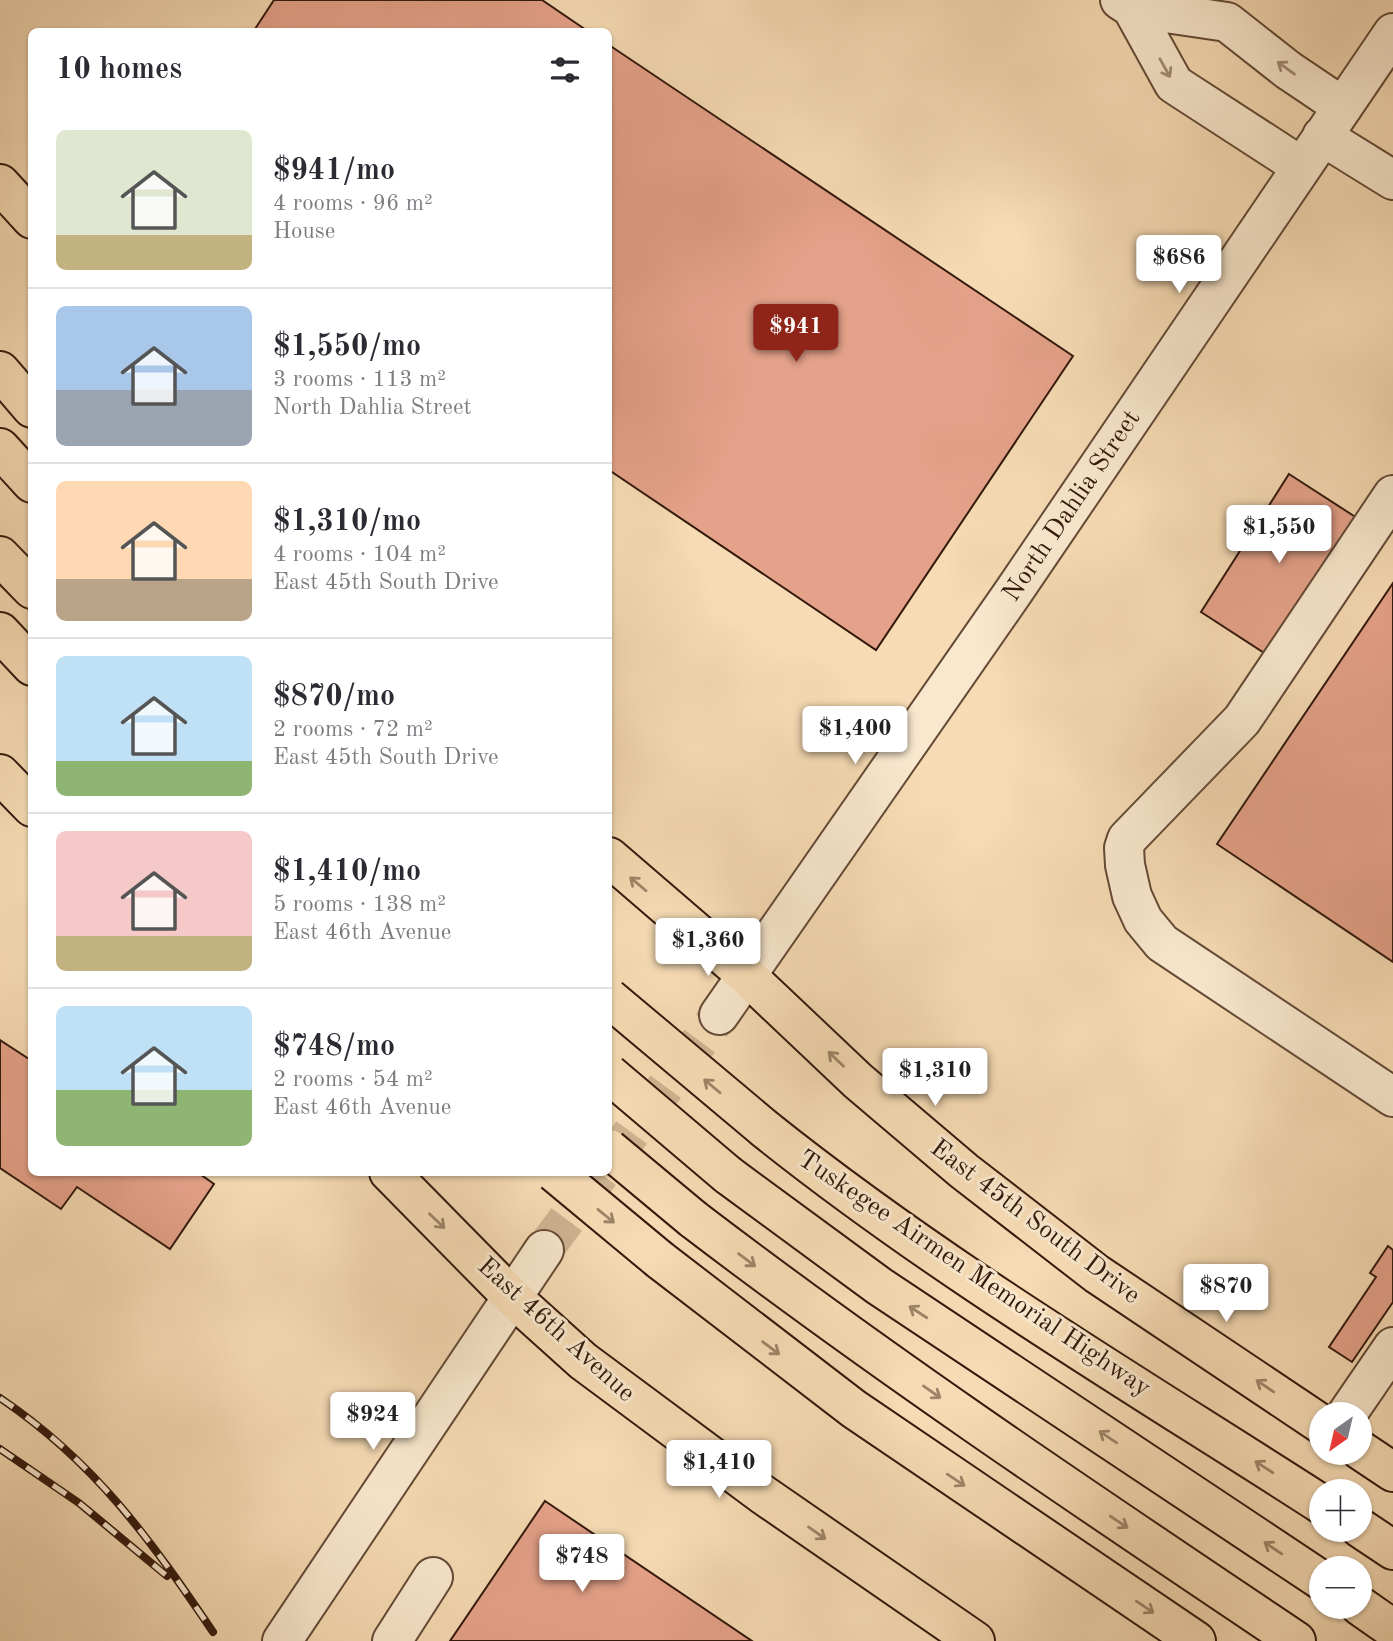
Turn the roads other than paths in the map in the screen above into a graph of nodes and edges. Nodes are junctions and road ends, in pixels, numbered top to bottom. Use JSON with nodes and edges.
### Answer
{"nodes":[{"id":1,"x":1126,"y":4,"type":"edge"},
{"id":2,"x":1393,"y":33,"type":"edge"},
{"id":3,"x":1333,"y":121,"type":"junction"},
{"id":4,"x":1302,"y":167,"type":"junction"},
{"id":5,"x":1393,"y":180,"type":"edge"},
{"id":6,"x":0,"y":184,"type":"edge"},
{"id":7,"x":28,"y":215,"type":"edge"},
{"id":8,"x":0,"y":371,"type":"edge"},
{"id":9,"x":28,"y":403,"type":"edge"},
{"id":10,"x":0,"y":448,"type":"edge"},
{"id":11,"x":28,"y":479,"type":"edge"},
{"id":12,"x":1393,"y":495,"type":"edge"},
{"id":13,"x":0,"y":556,"type":"edge"},
{"id":14,"x":28,"y":585,"type":"edge"},
{"id":15,"x":0,"y":632,"type":"edge"},
{"id":16,"x":28,"y":662,"type":"edge"},
{"id":17,"x":0,"y":774,"type":"edge"},
{"id":18,"x":28,"y":803,"type":"edge"},
{"id":19,"x":612,"y":860,"type":"edge"},
{"id":20,"x":746,"y":975,"type":"junction"},
{"id":21,"x":612,"y":1001,"type":"edge"},
{"id":22,"x":719,"y":1015,"type":"tunnel mouth"},
{"id":23,"x":612,"y":1077,"type":"edge"},
{"id":24,"x":1393,"y":1097,"type":"edge"},
{"id":25,"x":612,"y":1152,"type":"edge"},
{"id":26,"x":393,"y":1176,"type":"edge"},
{"id":27,"x":559,"y":1176,"type":"edge"},
{"id":28,"x":544,"y":1250,"type":"tunnel mouth"},
{"id":29,"x":512,"y":1297,"type":"junction"},
{"id":30,"x":1389,"y":1363,"type":"edge"},
{"id":31,"x":1357,"y":1402,"type":"edge"},
{"id":32,"x":1309,"y":1416,"type":"edge"},
{"id":33,"x":1372,"y":1458,"type":"edge"},
{"id":34,"x":1393,"y":1472,"type":"edge"},
{"id":35,"x":1309,"y":1496,"type":"edge"},
{"id":36,"x":1372,"y":1536,"type":"edge"},
{"id":37,"x":1393,"y":1550,"type":"edge"},
{"id":38,"x":1309,"y":1572,"type":"edge"},
{"id":39,"x":433,"y":1577,"type":"dead end"},
{"id":40,"x":1372,"y":1614,"type":"edge"},
{"id":41,"x":1393,"y":1629,"type":"edge"},
{"id":42,"x":282,"y":1641,"type":"edge"},
{"id":43,"x":392,"y":1641,"type":"edge"},
{"id":44,"x":975,"y":1641,"type":"edge"},
{"id":45,"x":1196,"y":1641,"type":"edge"},
{"id":46,"x":1296,"y":1641,"type":"edge"}],
"edges":[{"from":3,"to":1,"type":"street","one_way":true},
{"from":1,"to":4,"type":"street","one_way":true},
{"from":2,"to":3,"type":"street","name":"North Dahlia Street"},
{"from":3,"to":4,"type":"street","name":"North Dahlia Street"},
{"from":3,"to":5,"type":"street"},
{"from":4,"to":20,"type":"street","name":"North Dahlia Street"},
{"from":6,"to":7,"type":"main road"},
{"from":8,"to":9,"type":"main road"},
{"from":10,"to":11,"type":"main road"},
{"from":12,"to":24,"type":"street"},
{"from":13,"to":14,"type":"main road"},
{"from":15,"to":16,"type":"main road"},
{"from":17,"to":18,"type":"main road"},
{"from":20,"to":19,"type":"main road","name":"East 45th South Drive","one_way":true},
{"from":20,"to":22,"type":"street","name":"North Dahlia Street"},
{"from":32,"to":20,"type":"main road","name":"East 45th South Drive","one_way":true},
{"from":35,"to":21,"type":"main road","name":"Tuskegee Airmen Memorial Highway","one_way":true,"bridge":true},
{"from":38,"to":23,"type":"main road","one_way":true,"bridge":true},
{"from":25,"to":46,"type":"main road","one_way":true,"bridge":true},
{"from":26,"to":29,"type":"main road","name":"East 46th Avenue","one_way":true},
{"from":27,"to":45,"type":"main road","one_way":true,"bridge":true},
{"from":28,"to":29,"type":"street"},
{"from":29,"to":42,"type":"street"},
{"from":29,"to":44,"type":"main road","name":"East 46th Avenue","one_way":true},
{"from":30,"to":31,"type":"street"},
{"from":33,"to":34,"type":"main road"},
{"from":36,"to":37,"type":"main road"},
{"from":39,"to":43,"type":"street"},
{"from":40,"to":41,"type":"main road"}]}
